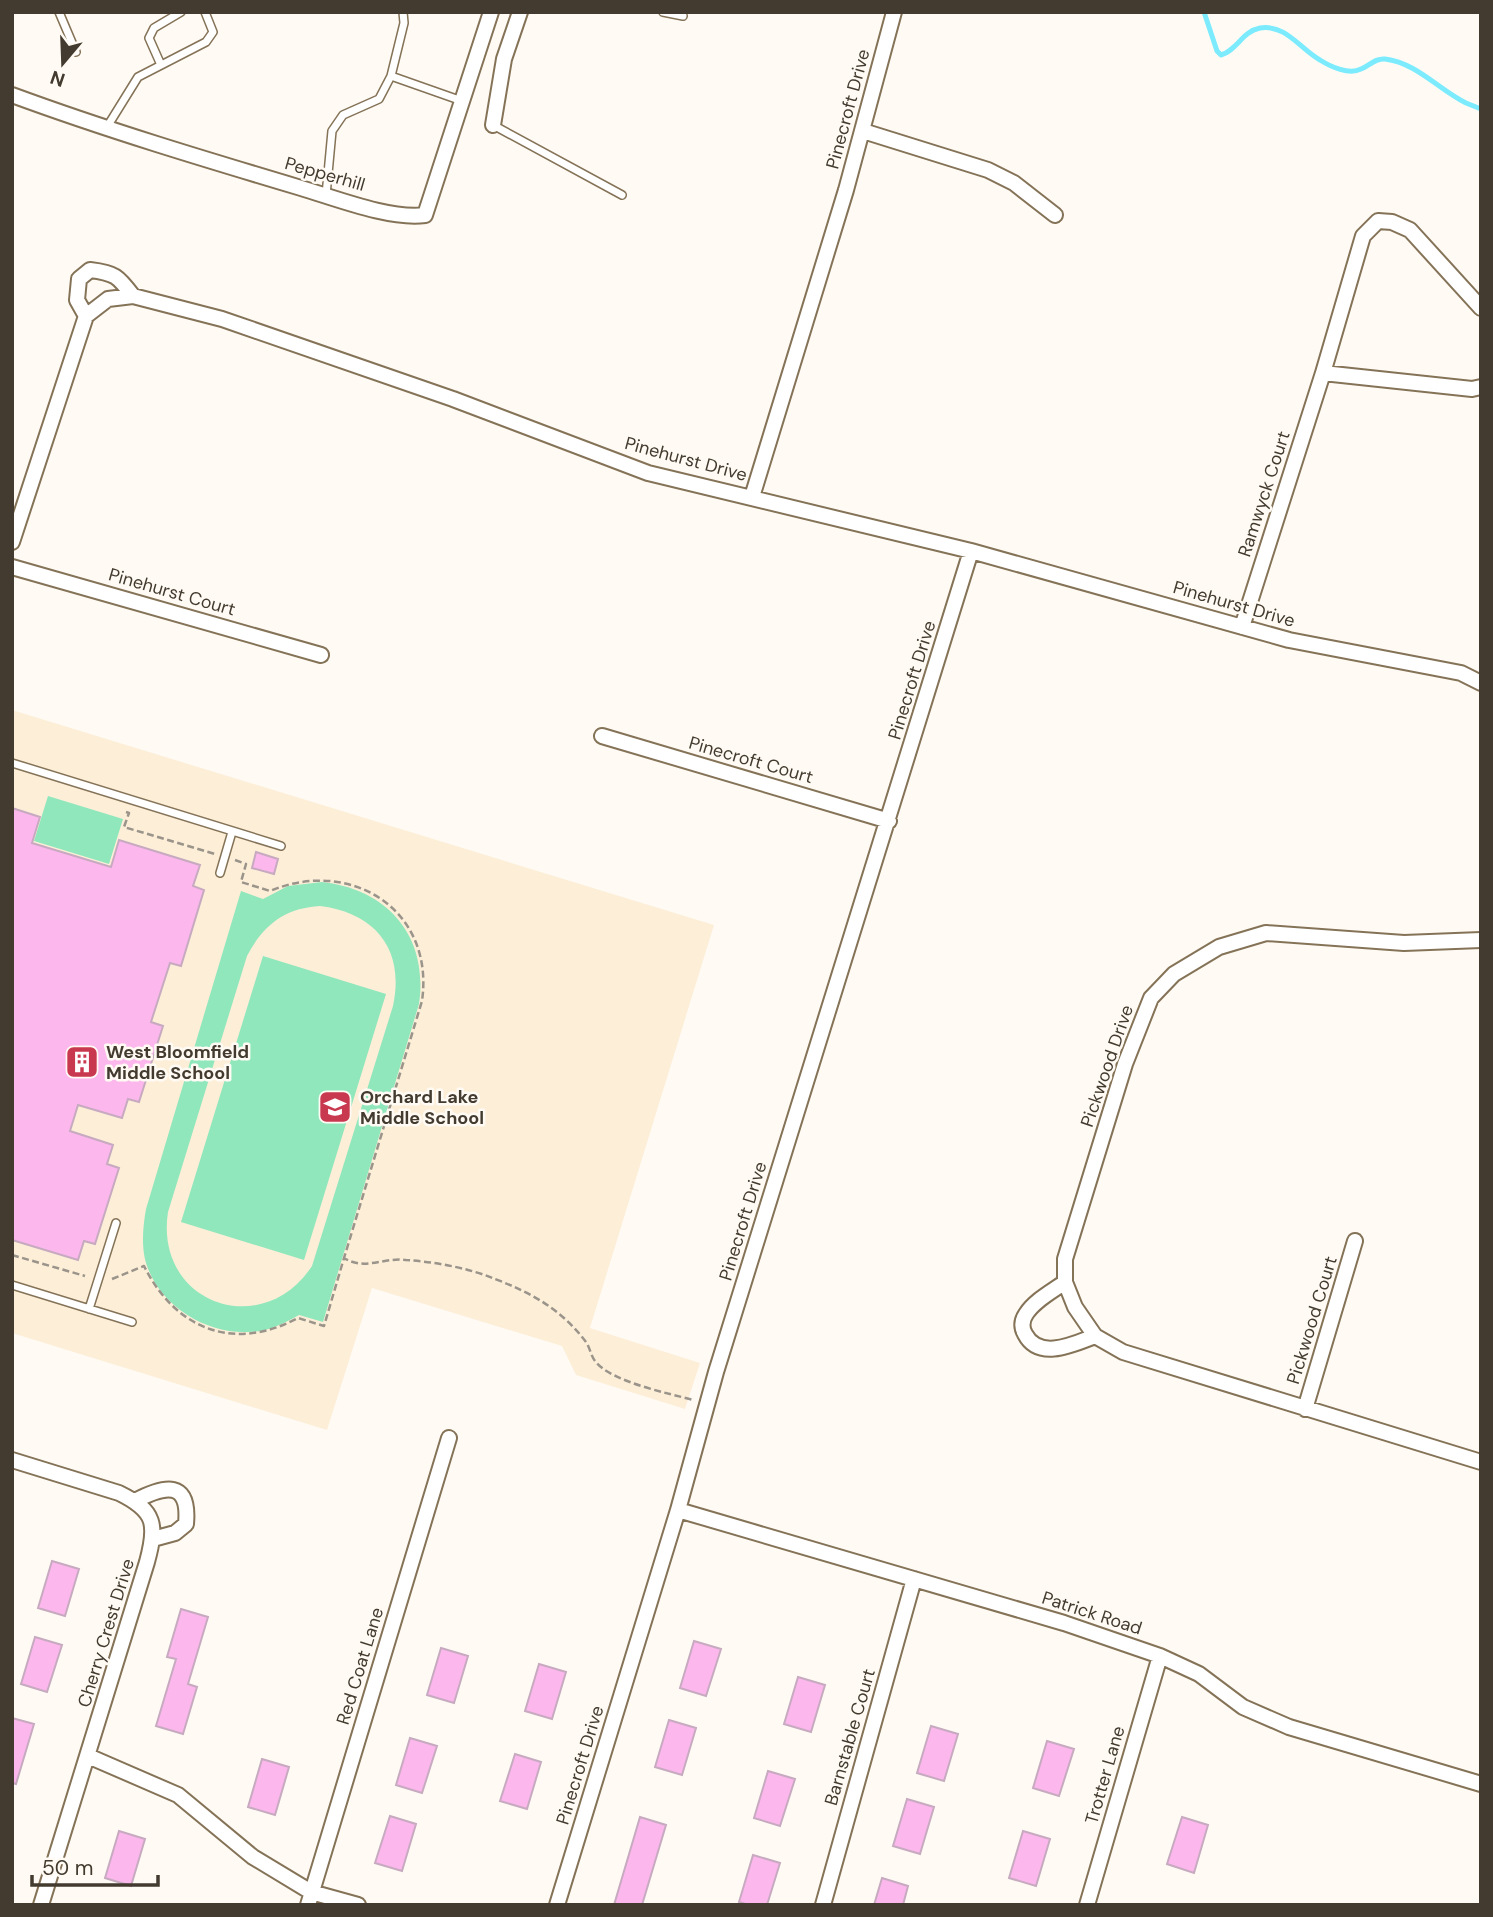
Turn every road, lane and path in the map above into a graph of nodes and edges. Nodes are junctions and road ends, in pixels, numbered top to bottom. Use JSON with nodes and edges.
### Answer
{"nodes":[{"id":1,"x":59,"y":12,"type":"edge"},
{"id":2,"x":181,"y":12,"type":"edge"},
{"id":3,"x":205,"y":12,"type":"edge"},
{"id":4,"x":402,"y":12,"type":"edge"},
{"id":5,"x":491,"y":12,"type":"edge"},
{"id":6,"x":520,"y":12,"type":"edge"},
{"id":7,"x":663,"y":12,"type":"edge"},
{"id":8,"x":894,"y":12,"type":"edge"},
{"id":9,"x":683,"y":16,"type":"dead end"},
{"id":10,"x":76,"y":52,"type":"dead end"},
{"id":11,"x":161,"y":65,"type":"junction"},
{"id":12,"x":391,"y":76,"type":"junction"},
{"id":13,"x":12,"y":94,"type":"edge"},
{"id":14,"x":463,"y":101,"type":"junction"},
{"id":15,"x":493,"y":125,"type":"joint"},
{"id":16,"x":107,"y":128,"type":"junction"},
{"id":17,"x":863,"y":131,"type":"junction"},
{"id":18,"x":326,"y":195,"type":"junction"},
{"id":19,"x":622,"y":195,"type":"dead end"},
{"id":20,"x":1055,"y":215,"type":"dead end"},
{"id":21,"x":133,"y":296,"type":"junction"},
{"id":22,"x":1481,"y":308,"type":"edge"},
{"id":23,"x":86,"y":316,"type":"junction"},
{"id":24,"x":1323,"y":373,"type":"junction"},
{"id":25,"x":1481,"y":387,"type":"edge"},
{"id":26,"x":752,"y":497,"type":"junction"},
{"id":27,"x":12,"y":542,"type":"edge"},
{"id":28,"x":971,"y":551,"type":"junction"},
{"id":29,"x":12,"y":567,"type":"edge"},
{"id":30,"x":1242,"y":627,"type":"junction"},
{"id":31,"x":321,"y":654,"type":"dead end"},
{"id":32,"x":1481,"y":683,"type":"edge"},
{"id":33,"x":602,"y":736,"type":"dead end"},
{"id":34,"x":12,"y":763,"type":"edge"},
{"id":35,"x":116,"y":809,"type":"dead end"},
{"id":36,"x":889,"y":821,"type":"junction"},
{"id":37,"x":232,"y":832,"type":"junction"},
{"id":38,"x":281,"y":846,"type":"dead end"},
{"id":39,"x":225,"y":857,"type":"junction"},
{"id":40,"x":220,"y":873,"type":"dead end"},
{"id":41,"x":1481,"y":940,"type":"edge"},
{"id":42,"x":116,"y":1223,"type":"dead end"},
{"id":43,"x":1355,"y":1241,"type":"dead end"},
{"id":44,"x":12,"y":1255,"type":"edge"},
{"id":45,"x":344,"y":1258,"type":"junction"},
{"id":46,"x":98,"y":1279,"type":"junction"},
{"id":47,"x":1065,"y":1282,"type":"junction"},
{"id":48,"x":12,"y":1285,"type":"edge"},
{"id":49,"x":89,"y":1309,"type":"junction"},
{"id":50,"x":132,"y":1322,"type":"dead end"},
{"id":51,"x":1095,"y":1336,"type":"junction"},
{"id":52,"x":707,"y":1405,"type":"junction"},
{"id":53,"x":1305,"y":1409,"type":"junction"},
{"id":54,"x":449,"y":1438,"type":"dead end"},
{"id":55,"x":12,"y":1460,"type":"edge"},
{"id":56,"x":1481,"y":1462,"type":"edge"},
{"id":57,"x":135,"y":1501,"type":"junction"},
{"id":58,"x":678,"y":1510,"type":"junction"},
{"id":59,"x":153,"y":1539,"type":"junction"},
{"id":60,"x":914,"y":1579,"type":"junction"},
{"id":61,"x":1160,"y":1656,"type":"junction"},
{"id":62,"x":88,"y":1756,"type":"junction"},
{"id":63,"x":1481,"y":1784,"type":"edge"},
{"id":64,"x":310,"y":1898,"type":"edge"},
{"id":65,"x":41,"y":1905,"type":"edge"},
{"id":66,"x":358,"y":1905,"type":"edge"},
{"id":67,"x":557,"y":1905,"type":"edge"},
{"id":68,"x":822,"y":1905,"type":"edge"},
{"id":69,"x":1087,"y":1905,"type":"edge"}],
"edges":[{"from":1,"to":10,"type":"lane"},
{"from":2,"to":11,"type":"lane"},
{"from":3,"to":11,"type":"lane"},
{"from":4,"to":12,"type":"lane"},
{"from":5,"to":14,"type":"street","name":"Pepperhill"},
{"from":6,"to":15,"type":"street"},
{"from":7,"to":9,"type":"lane"},
{"from":8,"to":17,"type":"street","name":"Pinecroft Drive"},
{"from":11,"to":16,"type":"lane"},
{"from":12,"to":14,"type":"lane"},
{"from":12,"to":18,"type":"lane"},
{"from":13,"to":16,"type":"street","name":"Pepperhill"},
{"from":14,"to":18,"type":"street","name":"Pepperhill"},
{"from":15,"to":19,"type":"lane"},
{"from":16,"to":18,"type":"street","name":"Pepperhill"},
{"from":17,"to":20,"type":"street"},
{"from":17,"to":26,"type":"street","name":"Pinecroft Drive"},
{"from":21,"to":23,"type":"street"},
{"from":21,"to":23,"type":"street"},
{"from":21,"to":26,"type":"street","name":"Pinehurst Drive"},
{"from":22,"to":24,"type":"street","name":"Ramwyck Court"},
{"from":23,"to":27,"type":"street"},
{"from":24,"to":25,"type":"street"},
{"from":24,"to":30,"type":"street","name":"Ramwyck Court"},
{"from":26,"to":28,"type":"street","name":"Pinehurst Drive"},
{"from":28,"to":30,"type":"street","name":"Pinehurst Drive"},
{"from":28,"to":36,"type":"street","name":"Pinecroft Drive"},
{"from":29,"to":31,"type":"street","name":"Pinehurst Court"},
{"from":30,"to":32,"type":"street","name":"Pinehurst Drive"},
{"from":33,"to":36,"type":"street","name":"Pinecroft Court"},
{"from":34,"to":37,"type":"lane"},
{"from":35,"to":39,"type":"path"},
{"from":36,"to":52,"type":"street","name":"Pinecroft Drive"},
{"from":37,"to":38,"type":"lane"},
{"from":37,"to":39,"type":"lane"},
{"from":39,"to":40,"type":"lane"},
{"from":39,"to":45,"type":"path"},
{"from":41,"to":47,"type":"street","name":"Pickwood Drive"},
{"from":42,"to":46,"type":"lane"},
{"from":43,"to":53,"type":"street","name":"Pickwood Court"},
{"from":44,"to":46,"type":"path"},
{"from":45,"to":46,"type":"path"},
{"from":45,"to":52,"type":"path"},
{"from":46,"to":49,"type":"lane"},
{"from":47,"to":51,"type":"street"},
{"from":47,"to":51,"type":"street"},
{"from":48,"to":49,"type":"lane"},
{"from":49,"to":50,"type":"lane"},
{"from":51,"to":53,"type":"street"},
{"from":52,"to":58,"type":"street","name":"Pinecroft Drive"},
{"from":53,"to":56,"type":"street"},
{"from":54,"to":64,"type":"street","name":"Red Coat Lane"},
{"from":55,"to":57,"type":"street"},
{"from":57,"to":59,"type":"street"},
{"from":57,"to":59,"type":"street"},
{"from":58,"to":60,"type":"street","name":"Patrick Road"},
{"from":58,"to":67,"type":"street","name":"Pinecroft Drive"},
{"from":59,"to":62,"type":"street","name":"Cherry Crest Drive"},
{"from":60,"to":61,"type":"street","name":"Patrick Road"},
{"from":60,"to":68,"type":"street","name":"Barnstable Court"},
{"from":61,"to":63,"type":"street","name":"Patrick Road"},
{"from":61,"to":69,"type":"street","name":"Trotter Lane"},
{"from":62,"to":64,"type":"street"},
{"from":62,"to":65,"type":"street","name":"Cherry Crest Drive"},
{"from":64,"to":66,"type":"street"}]}
